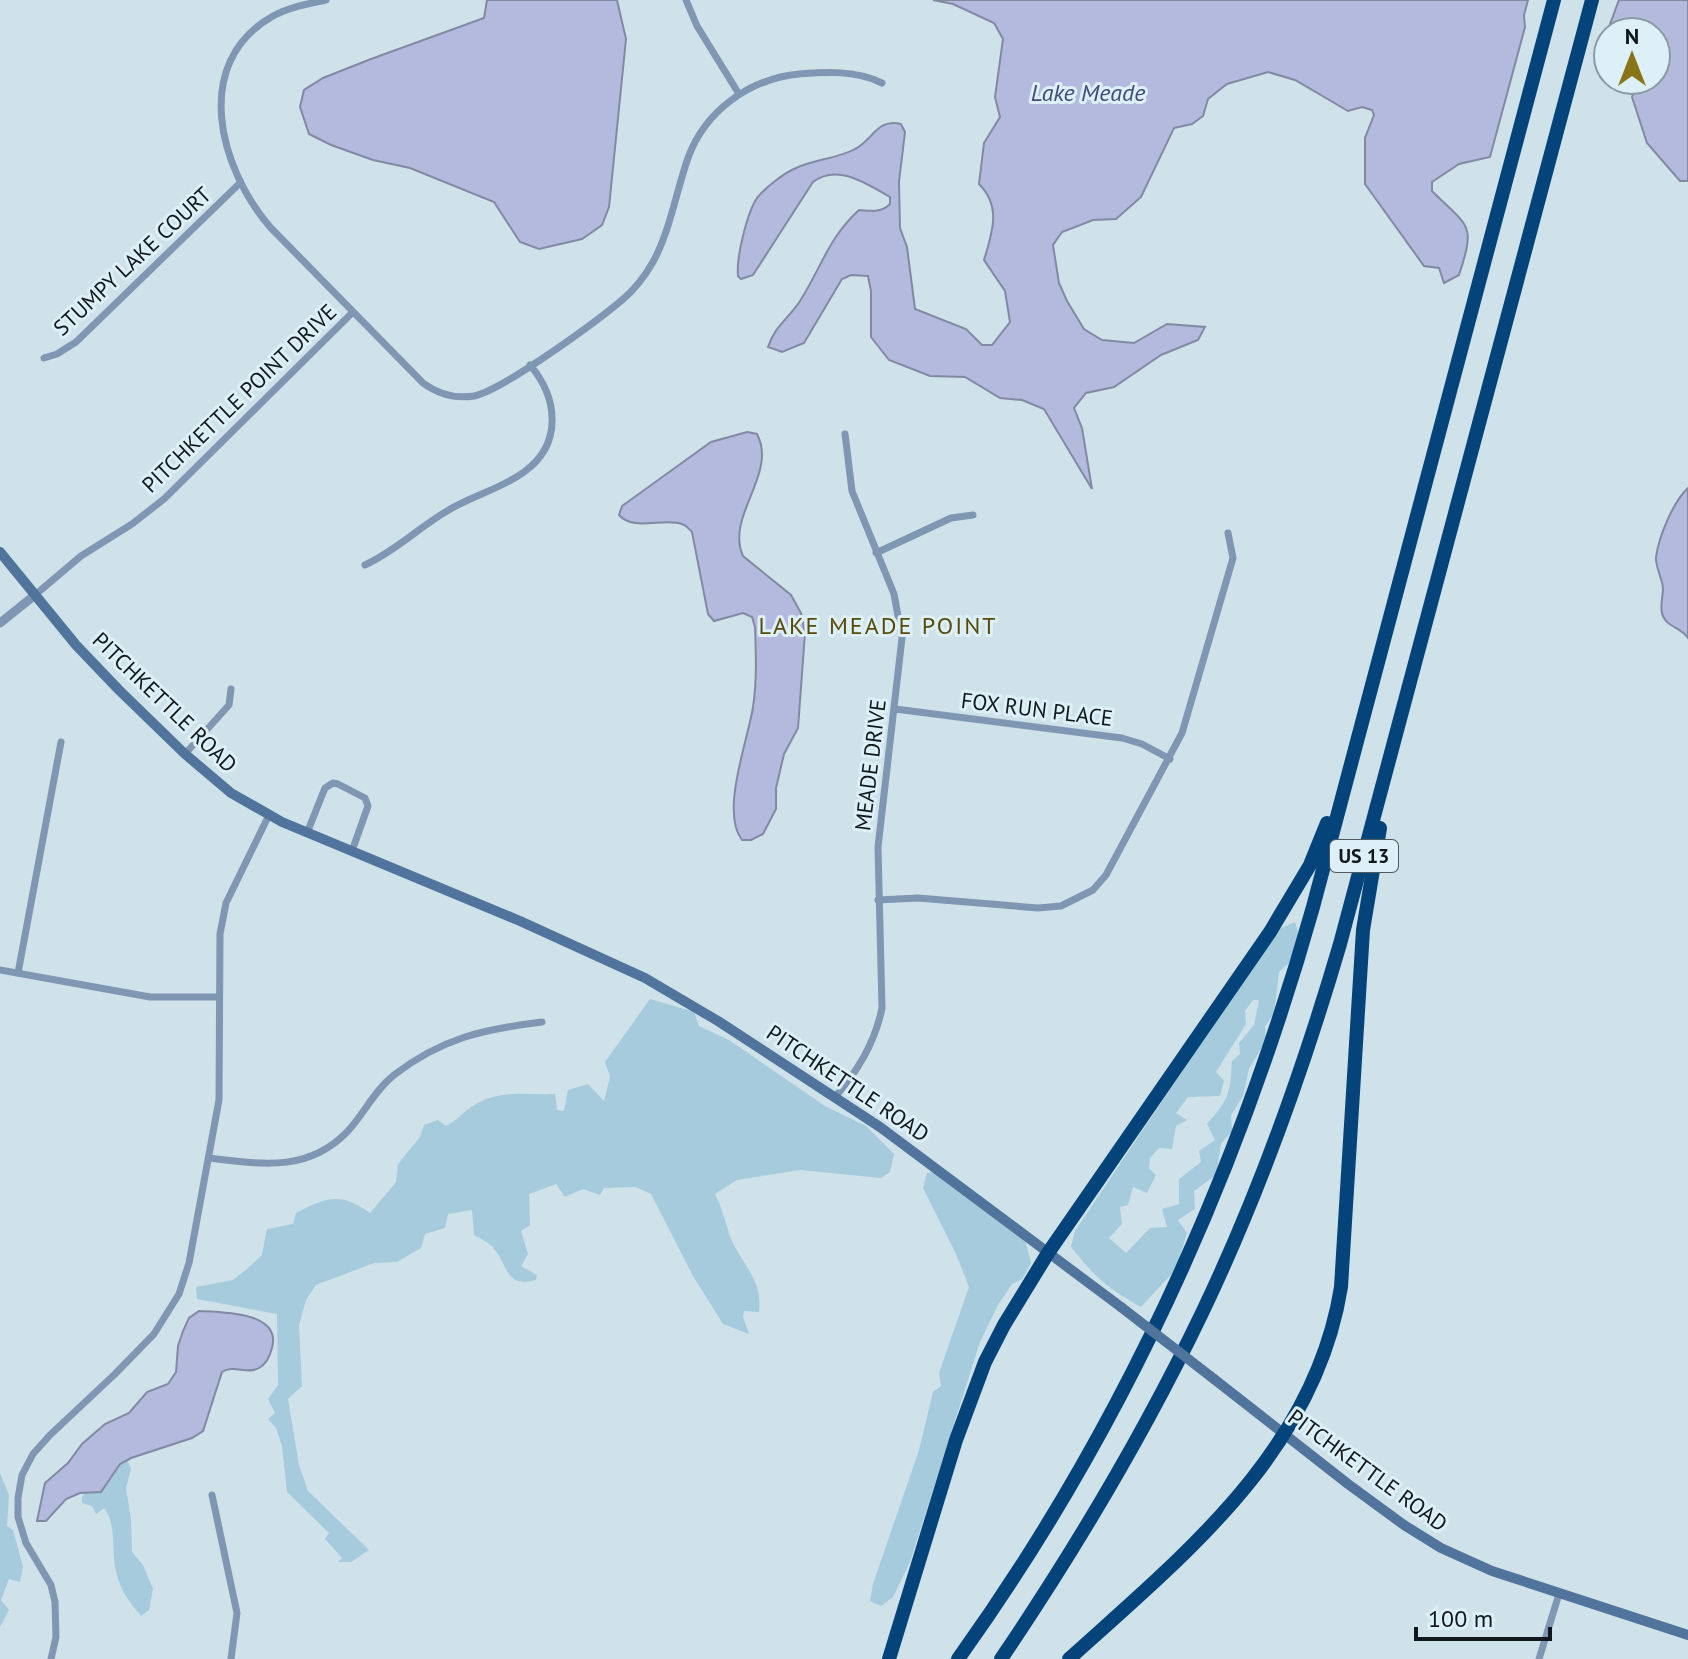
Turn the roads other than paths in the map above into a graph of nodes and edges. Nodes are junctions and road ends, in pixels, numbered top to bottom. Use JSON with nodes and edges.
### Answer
{"nodes":[{"id":1,"x":326,"y":0,"type":"edge"},
{"id":2,"x":686,"y":0,"type":"edge"},
{"id":3,"x":1554,"y":0,"type":"edge"},
{"id":4,"x":1592,"y":0,"type":"edge"},
{"id":5,"x":882,"y":83,"type":"dead end"},
{"id":6,"x":739,"y":94,"type":"junction"},
{"id":7,"x":240,"y":183,"type":"junction"},
{"id":8,"x":353,"y":312,"type":"junction"},
{"id":9,"x":44,"y":358,"type":"dead end"},
{"id":10,"x":530,"y":365,"type":"junction"},
{"id":11,"x":845,"y":434,"type":"dead end"},
{"id":12,"x":973,"y":515,"type":"dead end"},
{"id":13,"x":1228,"y":533,"type":"dead end"},
{"id":14,"x":0,"y":552,"type":"edge"},
{"id":15,"x":876,"y":553,"type":"junction"},
{"id":16,"x":365,"y":565,"type":"dead end"},
{"id":17,"x":35,"y":595,"type":"junction"},
{"id":18,"x":0,"y":623,"type":"edge"},
{"id":19,"x":231,"y":689,"type":"dead end"},
{"id":20,"x":895,"y":709,"type":"junction"},
{"id":21,"x":1358,"y":739,"type":"junction"},
{"id":22,"x":1395,"y":741,"type":"junction"},
{"id":23,"x":61,"y":742,"type":"dead end"},
{"id":24,"x":185,"y":754,"type":"junction"},
{"id":25,"x":1170,"y":759,"type":"junction"},
{"id":26,"x":269,"y":815,"type":"junction"},
{"id":27,"x":307,"y":833,"type":"junction"},
{"id":28,"x":352,"y":851,"type":"junction"},
{"id":29,"x":878,"y":900,"type":"junction"},
{"id":30,"x":0,"y":970,"type":"edge"},
{"id":31,"x":18,"y":973,"type":"junction"},
{"id":32,"x":219,"y":997,"type":"junction"},
{"id":33,"x":542,"y":1022,"type":"dead end"},
{"id":34,"x":835,"y":1097,"type":"junction"},
{"id":35,"x":209,"y":1158,"type":"junction"},
{"id":36,"x":1048,"y":1253,"type":"junction"},
{"id":37,"x":1285,"y":1435,"type":"junction"},
{"id":38,"x":212,"y":1495,"type":"dead end"},
{"id":39,"x":1559,"y":1594,"type":"junction"},
{"id":40,"x":1688,"y":1635,"type":"edge"},
{"id":41,"x":51,"y":1659,"type":"edge"},
{"id":42,"x":231,"y":1659,"type":"edge"},
{"id":43,"x":889,"y":1659,"type":"edge"},
{"id":44,"x":958,"y":1659,"type":"edge"},
{"id":45,"x":1001,"y":1659,"type":"edge"},
{"id":46,"x":1069,"y":1659,"type":"edge"},
{"id":47,"x":1539,"y":1659,"type":"edge"}],
"edges":[{"from":1,"to":7,"type":"street"},
{"from":2,"to":6,"type":"street"},
{"from":3,"to":21,"type":"highway","number":"US 13"},
{"from":4,"to":22,"type":"highway","number":"US 13"},
{"from":5,"to":6,"type":"street"},
{"from":6,"to":10,"type":"street"},
{"from":7,"to":8,"type":"street"},
{"from":7,"to":9,"type":"street","name":"STUMPY LAKE COURT"},
{"from":8,"to":10,"type":"street"},
{"from":8,"to":17,"type":"street","name":"PITCHKETTLE POINT DRIVE"},
{"from":10,"to":16,"type":"street"},
{"from":11,"to":15,"type":"street","name":"MEADE DRIVE"},
{"from":12,"to":15,"type":"street"},
{"from":13,"to":25,"type":"street"},
{"from":14,"to":17,"type":"main road","name":"PITCHKETTLE ROAD"},
{"from":15,"to":20,"type":"street","name":"MEADE DRIVE"},
{"from":17,"to":18,"type":"street"},
{"from":17,"to":24,"type":"main road","name":"PITCHKETTLE ROAD"},
{"from":19,"to":24,"type":"street"},
{"from":20,"to":25,"type":"street","name":"FOX RUN PLACE"},
{"from":20,"to":29,"type":"street","name":"MEADE DRIVE"},
{"from":21,"to":36,"type":"highway"},
{"from":21,"to":44,"type":"highway","number":"US 13"},
{"from":22,"to":37,"type":"highway"},
{"from":22,"to":45,"type":"highway","number":"US 13"},
{"from":23,"to":31,"type":"street"},
{"from":24,"to":26,"type":"main road","name":"PITCHKETTLE ROAD"},
{"from":25,"to":29,"type":"street"},
{"from":26,"to":27,"type":"main road","name":"PITCHKETTLE ROAD"},
{"from":26,"to":32,"type":"street"},
{"from":27,"to":28,"type":"main road","name":"PITCHKETTLE ROAD"},
{"from":27,"to":28,"type":"street"},
{"from":28,"to":34,"type":"main road","name":"PITCHKETTLE ROAD"},
{"from":29,"to":34,"type":"street","name":"MEADE DRIVE"},
{"from":30,"to":31,"type":"street"},
{"from":31,"to":32,"type":"street"},
{"from":32,"to":35,"type":"street"},
{"from":33,"to":35,"type":"street"},
{"from":34,"to":36,"type":"main road","name":"PITCHKETTLE ROAD"},
{"from":35,"to":41,"type":"street"},
{"from":36,"to":37,"type":"main road","name":"PITCHKETTLE ROAD","bridge":true},
{"from":36,"to":43,"type":"highway"},
{"from":37,"to":39,"type":"main road","name":"PITCHKETTLE ROAD"},
{"from":37,"to":46,"type":"highway"},
{"from":38,"to":42,"type":"street"},
{"from":39,"to":40,"type":"main road","name":"PITCHKETTLE ROAD"},
{"from":39,"to":47,"type":"street"}]}
